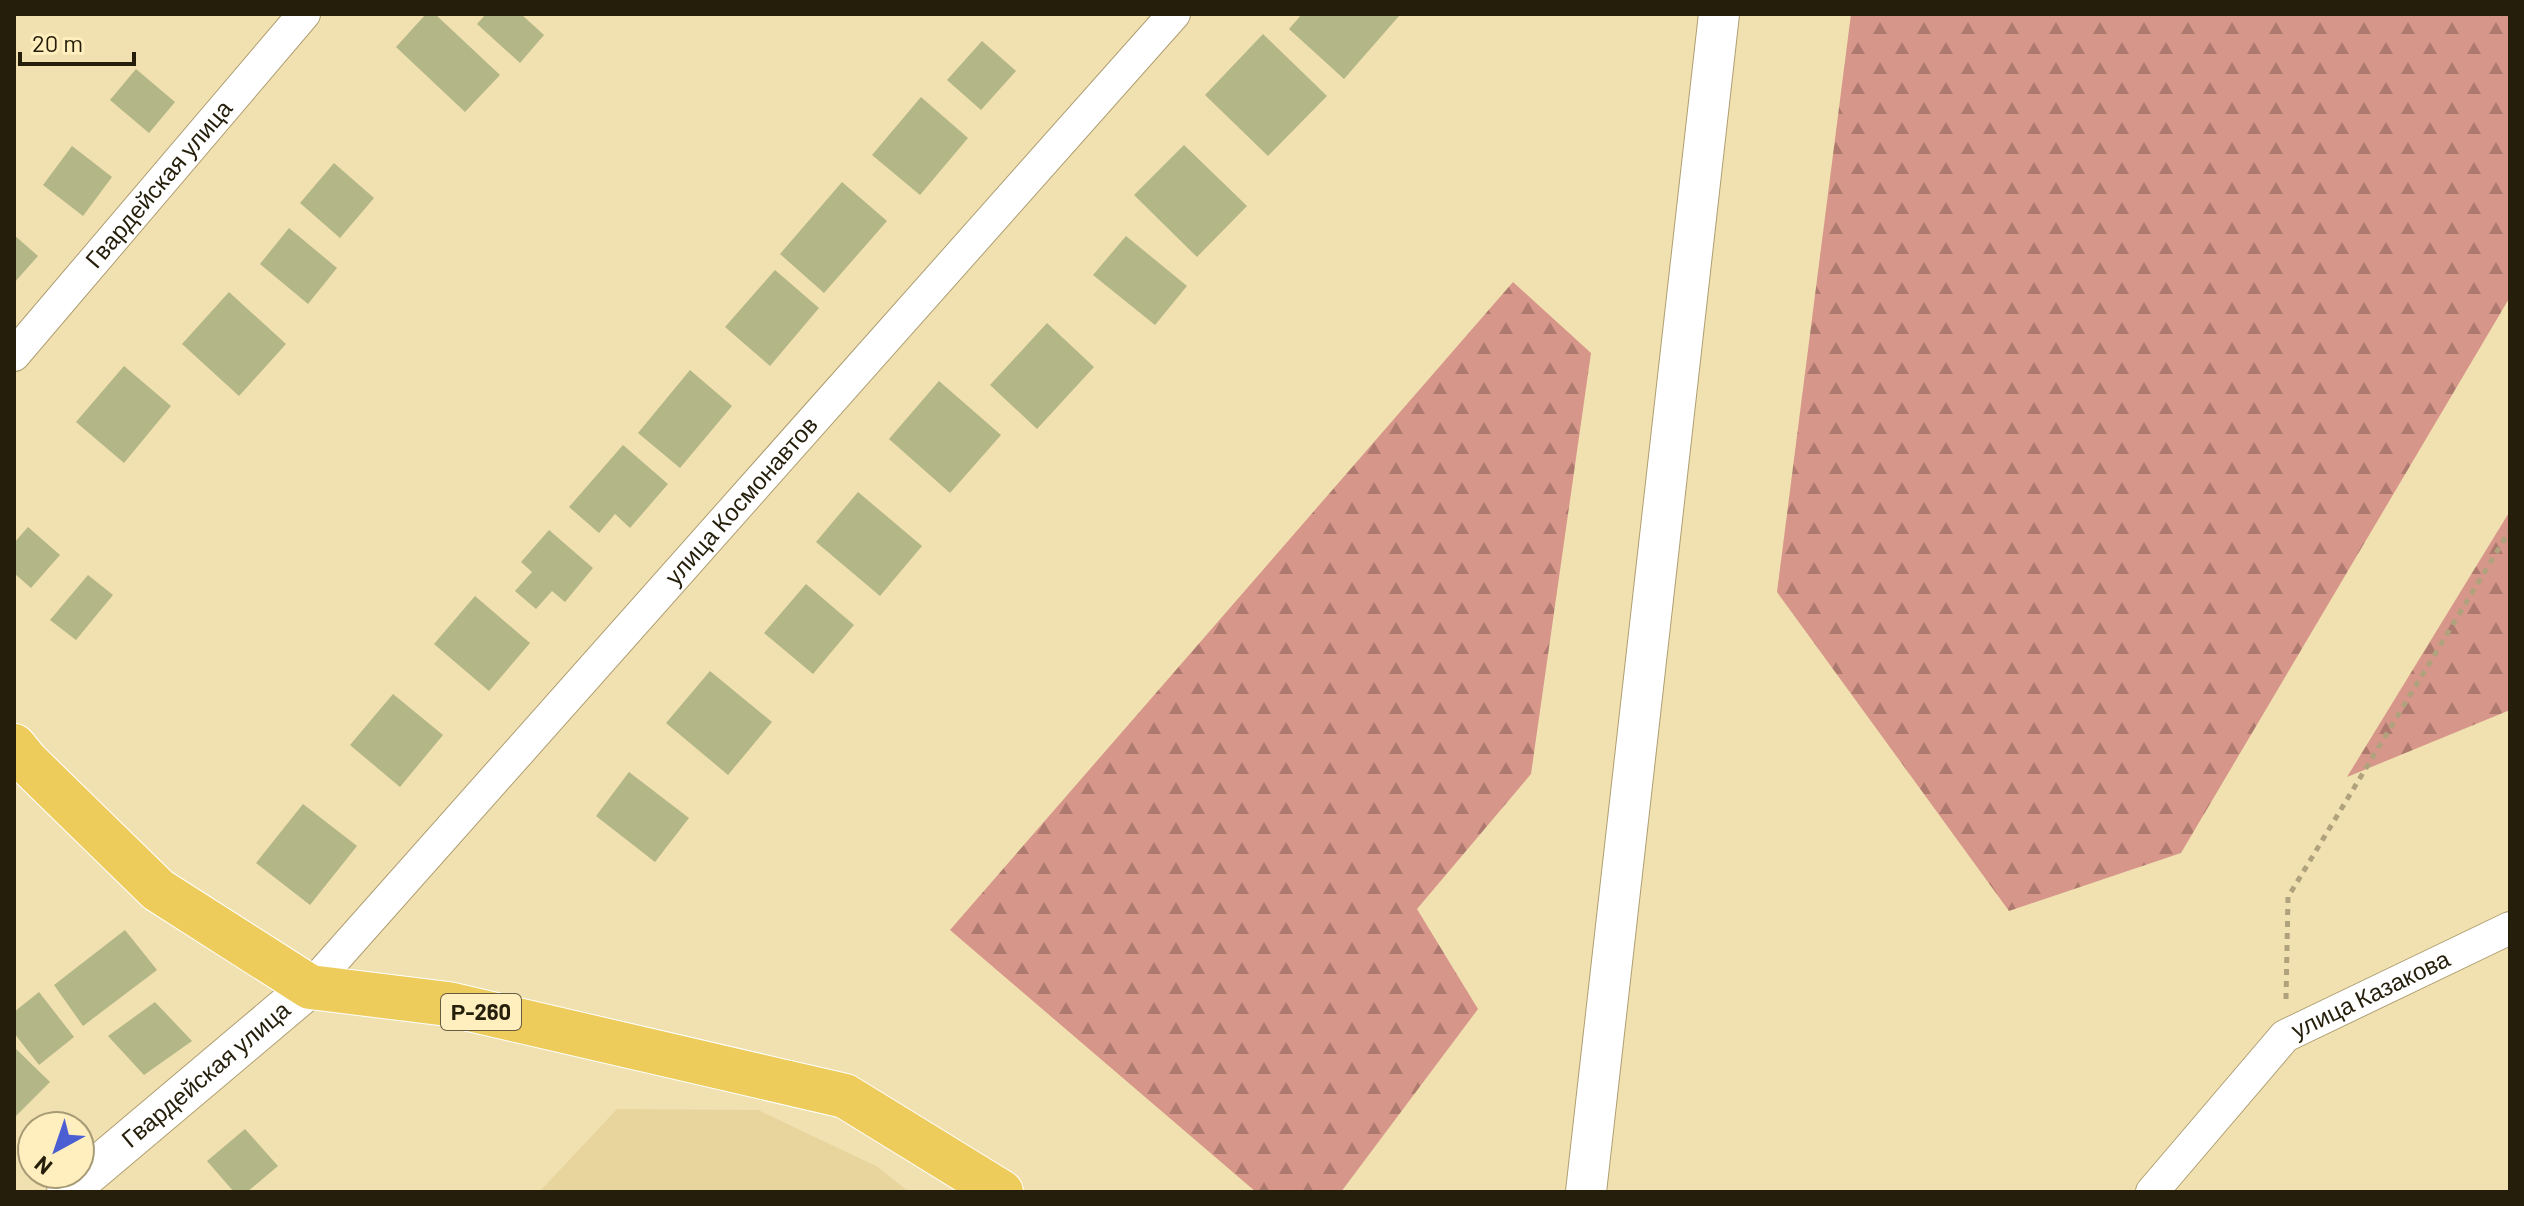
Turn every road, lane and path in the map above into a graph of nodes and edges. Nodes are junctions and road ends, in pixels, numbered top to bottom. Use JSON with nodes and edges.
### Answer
{"nodes":[{"id":1,"x":304,"y":14,"type":"edge"},
{"id":2,"x":1174,"y":14,"type":"edge"},
{"id":3,"x":1719,"y":14,"type":"edge"},
{"id":4,"x":14,"y":355,"type":"edge"},
{"id":5,"x":2510,"y":530,"type":"edge"},
{"id":6,"x":14,"y":746,"type":"edge"},
{"id":7,"x":2510,"y":928,"type":"edge"},
{"id":8,"x":310,"y":987,"type":"junction"},
{"id":9,"x":2285,"y":1036,"type":"junction"},
{"id":10,"x":67,"y":1192,"type":"edge"},
{"id":11,"x":1001,"y":1192,"type":"edge"},
{"id":12,"x":1586,"y":1192,"type":"edge"},
{"id":13,"x":2152,"y":1192,"type":"edge"}],
"edges":[{"from":1,"to":4,"type":"street","name":"Гвардейская улица"},
{"from":2,"to":8,"type":"street","name":"улица Космонавтов"},
{"from":3,"to":12,"type":"street"},
{"from":5,"to":9,"type":"path"},
{"from":6,"to":8,"type":"highway","number":"Р-260"},
{"from":7,"to":9,"type":"street","name":"улица Казакова"},
{"from":8,"to":10,"type":"street","name":"Гвардейская улица"},
{"from":8,"to":11,"type":"highway","number":"Р-260"},
{"from":9,"to":13,"type":"street","name":"улица Казакова"}]}
